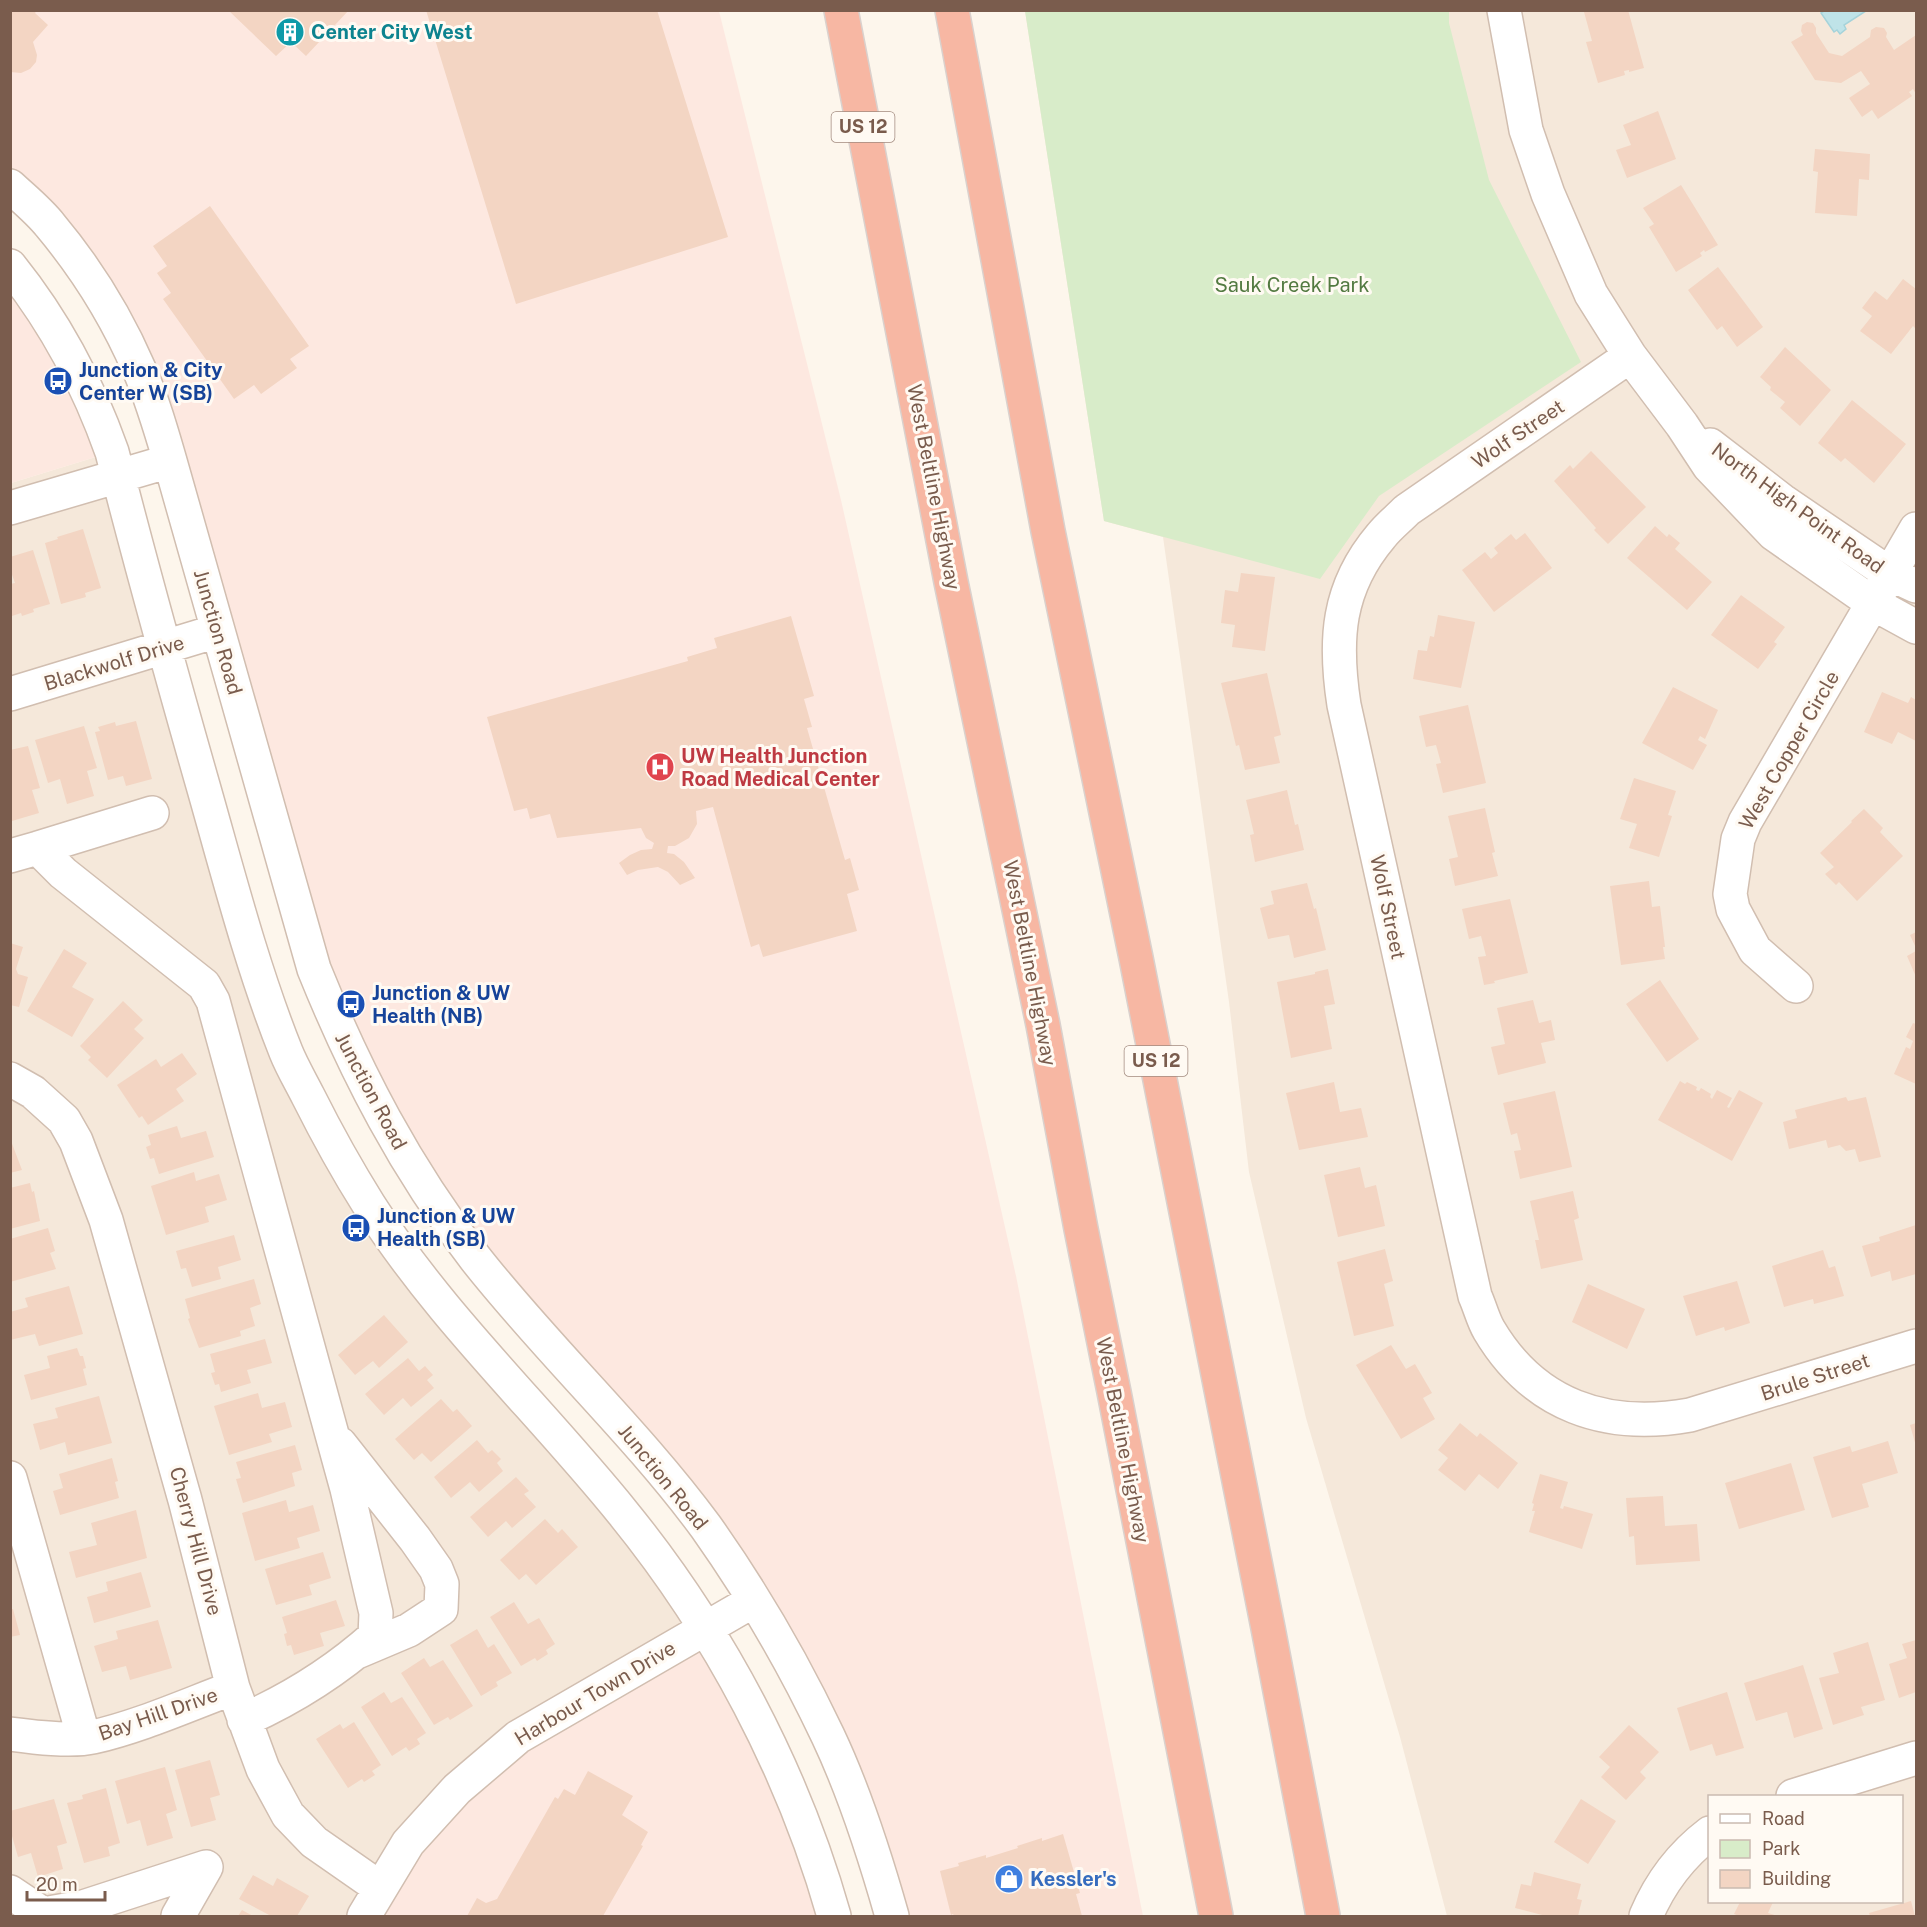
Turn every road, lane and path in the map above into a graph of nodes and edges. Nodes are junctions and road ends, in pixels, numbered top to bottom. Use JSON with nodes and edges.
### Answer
{"nodes":[{"id":1,"x":818,"y":10,"type":"edge"},
{"id":2,"x":841,"y":10,"type":"edge"},
{"id":3,"x":952,"y":10,"type":"edge"},
{"id":4,"x":969,"y":10,"type":"edge"},
{"id":5,"x":1504,"y":10,"type":"edge"},
{"id":6,"x":10,"y":186,"type":"edge"},
{"id":7,"x":988,"y":205,"type":"junction"},
{"id":8,"x":885,"y":243,"type":"junction"},
{"id":9,"x":11,"y":266,"type":"edge"},
{"id":10,"x":1630,"y":356,"type":"junction"},
{"id":11,"x":1682,"y":425,"type":"junction"},
{"id":12,"x":170,"y":461,"type":"junction"},
{"id":13,"x":117,"y":476,"type":"junction"},
{"id":14,"x":10,"y":508,"type":"edge"},
{"id":15,"x":1917,"y":529,"type":"edge"},
{"id":16,"x":1903,"y":580,"type":"edge"},
{"id":17,"x":1874,"y":604,"type":"junction"},
{"id":18,"x":1917,"y":627,"type":"edge"},
{"id":19,"x":217,"y":631,"type":"junction"},
{"id":20,"x":164,"y":647,"type":"junction"},
{"id":21,"x":10,"y":694,"type":"edge"},
{"id":22,"x":152,"y":813,"type":"dead end"},
{"id":23,"x":24,"y":852,"type":"edge"},
{"id":24,"x":1796,"y":986,"type":"dead end"},
{"id":25,"x":10,"y":1079,"type":"edge"},
{"id":26,"x":1917,"y":1346,"type":"edge"},
{"id":27,"x":1714,"y":1408,"type":"joint"},
{"id":28,"x":330,"y":1431,"type":"junction"},
{"id":29,"x":10,"y":1478,"type":"edge"},
{"id":30,"x":753,"y":1600,"type":"junction"},
{"id":31,"x":706,"y":1628,"type":"junction"},
{"id":32,"x":356,"y":1653,"type":"junction"},
{"id":33,"x":233,"y":1688,"type":"junction"},
{"id":34,"x":244,"y":1720,"type":"junction"},
{"id":35,"x":10,"y":1734,"type":"edge"},
{"id":36,"x":84,"y":1738,"type":"junction"},
{"id":37,"x":1917,"y":1758,"type":"edge"},
{"id":38,"x":1799,"y":1795,"type":"edge"},
{"id":39,"x":1708,"y":1835,"type":"edge"},
{"id":40,"x":380,"y":1888,"type":"junction"},
{"id":41,"x":10,"y":1892,"type":"edge"},
{"id":42,"x":63,"y":1914,"type":"edge"},
{"id":43,"x":178,"y":1917,"type":"edge"},
{"id":44,"x":364,"y":1917,"type":"edge"},
{"id":45,"x":834,"y":1917,"type":"edge"},
{"id":46,"x":892,"y":1917,"type":"edge"},
{"id":47,"x":1216,"y":1917,"type":"edge"},
{"id":48,"x":1323,"y":1917,"type":"edge"},
{"id":49,"x":1646,"y":1917,"type":"edge"}],
"edges":[{"from":1,"to":8,"type":"highway"},
{"from":2,"to":8,"type":"highway","name":"West Beltline Highway","number":"US 12"},
{"from":3,"to":7,"type":"highway","number":"US 12"},
{"from":4,"to":7,"type":"highway"},
{"from":5,"to":10,"type":"street","name":"North High Point Road"},
{"from":6,"to":12,"type":"street","name":"Junction Road"},
{"from":7,"to":48,"type":"highway","number":"US 12"},
{"from":8,"to":47,"type":"highway","name":"West Beltline Highway","number":"US 12"},
{"from":9,"to":13,"type":"street"},
{"from":10,"to":11,"type":"street","name":"North High Point Road"},
{"from":10,"to":27,"type":"street","name":"Wolf Street"},
{"from":11,"to":16,"type":"street","name":"North High Point Road"},
{"from":11,"to":17,"type":"street","name":"North High Point Road"},
{"from":12,"to":13,"type":"street"},
{"from":12,"to":19,"type":"street","name":"Junction Road"},
{"from":13,"to":14,"type":"street"},
{"from":13,"to":20,"type":"street"},
{"from":15,"to":16,"type":"street","name":"West Copper Circle"},
{"from":16,"to":17,"type":"street","name":"West Copper Circle"},
{"from":17,"to":18,"type":"street","name":"North High Point Road"},
{"from":17,"to":24,"type":"street","name":"West Copper Circle"},
{"from":19,"to":20,"type":"street","name":"Blackwolf Drive"},
{"from":19,"to":30,"type":"street","name":"Junction Road"},
{"from":20,"to":21,"type":"street","name":"Blackwolf Drive"},
{"from":20,"to":31,"type":"street"},
{"from":22,"to":23,"type":"street"},
{"from":23,"to":28,"type":"street"},
{"from":25,"to":33,"type":"street","name":"Cherry Hill Drive"},
{"from":26,"to":27,"type":"street","name":"Brule Street"},
{"from":28,"to":32,"type":"street"},
{"from":28,"to":32,"type":"street"},
{"from":29,"to":36,"type":"street"},
{"from":30,"to":31,"type":"street","name":"Harbour Town Drive"},
{"from":30,"to":46,"type":"street","name":"Junction Road"},
{"from":31,"to":40,"type":"street","name":"Harbour Town Drive"},
{"from":31,"to":45,"type":"street"},
{"from":32,"to":34,"type":"street"},
{"from":33,"to":34,"type":"street","name":"Cherry Hill Drive"},
{"from":33,"to":36,"type":"street","name":"Bay Hill Drive"},
{"from":34,"to":40,"type":"street","name":"Cherry Hill Drive"},
{"from":35,"to":36,"type":"street","name":"Bay Hill Drive"},
{"from":37,"to":38,"type":"street"},
{"from":39,"to":49,"type":"street"},
{"from":40,"to":44,"type":"street","name":"Harbour Town Drive"},
{"from":41,"to":42,"type":"street"},
{"from":42,"to":43,"type":"street"}]}
